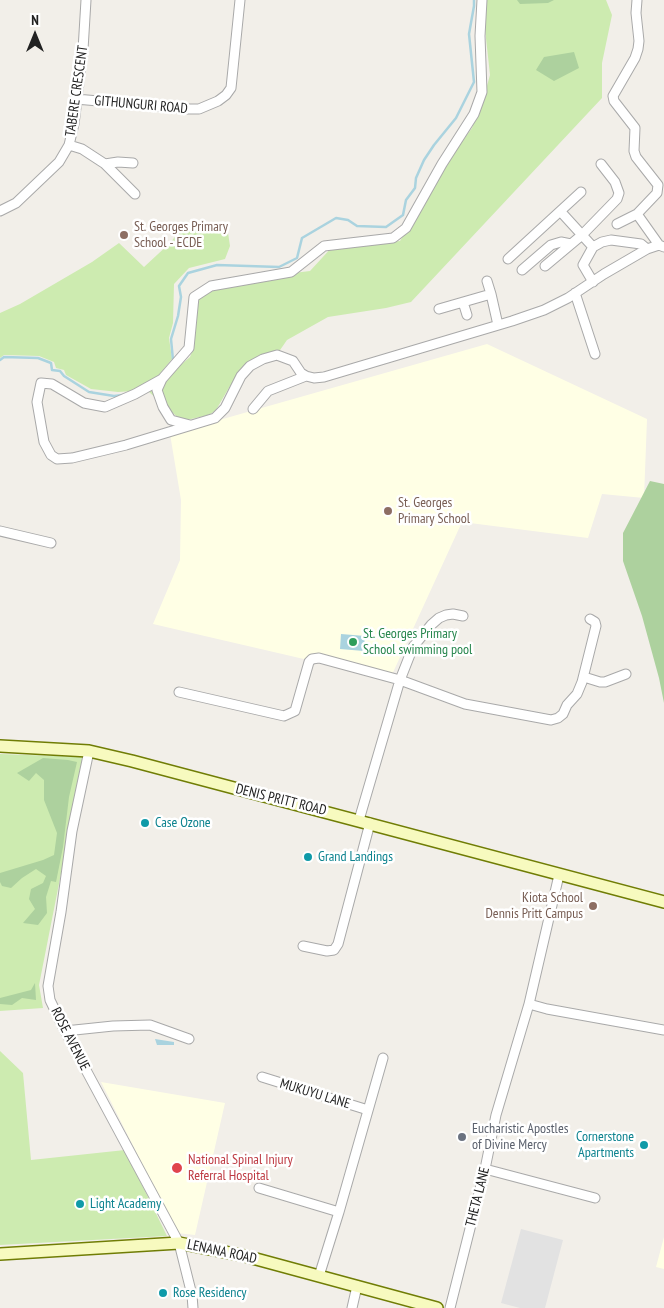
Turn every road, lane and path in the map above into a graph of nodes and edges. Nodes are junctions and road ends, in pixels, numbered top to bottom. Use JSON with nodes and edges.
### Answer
{"nodes":[{"id":1,"x":86,"y":0,"type":"edge"},
{"id":2,"x":240,"y":0,"type":"edge"},
{"id":3,"x":482,"y":0,"type":"edge"},
{"id":4,"x":637,"y":0,"type":"edge"},
{"id":5,"x":76,"y":99,"type":"junction"},
{"id":6,"x":69,"y":145,"type":"junction"},
{"id":7,"x":105,"y":164,"type":"junction"},
{"id":8,"x":133,"y":164,"type":"dead end"},
{"id":9,"x":601,"y":164,"type":"dead end"},
{"id":10,"x":581,"y":192,"type":"dead end"},
{"id":11,"x":135,"y":194,"type":"dead end"},
{"id":12,"x":0,"y":211,"type":"edge"},
{"id":13,"x":561,"y":212,"type":"junction"},
{"id":14,"x":637,"y":214,"type":"junction"},
{"id":15,"x":617,"y":224,"type":"dead end"},
{"id":16,"x":582,"y":235,"type":"junction"},
{"id":17,"x":571,"y":244,"type":"junction"},
{"id":18,"x":662,"y":246,"type":"edge"},
{"id":19,"x":593,"y":247,"type":"junction"},
{"id":20,"x":647,"y":249,"type":"junction"},
{"id":21,"x":508,"y":259,"type":"dead end"},
{"id":22,"x":545,"y":266,"type":"dead end"},
{"id":23,"x":522,"y":270,"type":"dead end"},
{"id":24,"x":487,"y":281,"type":"dead end"},
{"id":25,"x":593,"y":282,"type":"junction"},
{"id":26,"x":575,"y":293,"type":"junction"},
{"id":27,"x":491,"y":294,"type":"junction"},
{"id":28,"x":463,"y":302,"type":"junction"},
{"id":29,"x":439,"y":309,"type":"dead end"},
{"id":30,"x":467,"y":315,"type":"dead end"},
{"id":31,"x":498,"y":324,"type":"junction"},
{"id":32,"x":595,"y":354,"type":"dead end"},
{"id":33,"x":306,"y":376,"type":"junction"},
{"id":34,"x":162,"y":379,"type":"junction"},
{"id":35,"x":253,"y":408,"type":"dead end"},
{"id":36,"x":190,"y":425,"type":"junction"},
{"id":37,"x":0,"y":531,"type":"edge"},
{"id":38,"x":51,"y":543,"type":"dead end"},
{"id":39,"x":463,"y":616,"type":"dead end"},
{"id":40,"x":590,"y":619,"type":"dead end"},
{"id":41,"x":626,"y":674,"type":"dead end"},
{"id":42,"x":584,"y":677,"type":"junction"},
{"id":43,"x":400,"y":680,"type":"junction"},
{"id":44,"x":179,"y":692,"type":"dead end"},
{"id":45,"x":0,"y":746,"type":"edge"},
{"id":46,"x":89,"y":751,"type":"junction"},
{"id":47,"x":364,"y":822,"type":"junction"},
{"id":48,"x":558,"y":875,"type":"junction"},
{"id":49,"x":664,"y":902,"type":"edge"},
{"id":50,"x":303,"y":946,"type":"dead end"},
{"id":51,"x":529,"y":1004,"type":"junction"},
{"id":52,"x":664,"y":1030,"type":"edge"},
{"id":53,"x":65,"y":1031,"type":"junction"},
{"id":54,"x":189,"y":1039,"type":"dead end"},
{"id":55,"x":383,"y":1058,"type":"dead end"},
{"id":56,"x":262,"y":1077,"type":"dead end"},
{"id":57,"x":368,"y":1110,"type":"junction"},
{"id":58,"x":485,"y":1169,"type":"junction"},
{"id":59,"x":259,"y":1188,"type":"dead end"},
{"id":60,"x":595,"y":1198,"type":"dead end"},
{"id":61,"x":339,"y":1212,"type":"junction"},
{"id":62,"x":179,"y":1243,"type":"junction"},
{"id":63,"x":0,"y":1254,"type":"edge"},
{"id":64,"x":319,"y":1276,"type":"junction"},
{"id":65,"x":357,"y":1286,"type":"junction"},
{"id":66,"x":193,"y":1308,"type":"edge"},
{"id":67,"x":352,"y":1308,"type":"edge"},
{"id":68,"x":437,"y":1308,"type":"edge"},
{"id":69,"x":450,"y":1308,"type":"edge"}],
"edges":[{"from":1,"to":5,"type":"street","name":"TABERE CRESCENT"},
{"from":2,"to":5,"type":"street","name":"GITHUNGURI ROAD"},
{"from":3,"to":34,"type":"street"},
{"from":4,"to":14,"type":"street"},
{"from":5,"to":6,"type":"street","name":"TABERE CRESCENT"},
{"from":6,"to":7,"type":"street"},
{"from":6,"to":12,"type":"street","name":"TABERE CRESCENT"},
{"from":7,"to":8,"type":"street"},
{"from":7,"to":11,"type":"street"},
{"from":9,"to":16,"type":"street"},
{"from":10,"to":13,"type":"street"},
{"from":13,"to":16,"type":"street"},
{"from":13,"to":21,"type":"street"},
{"from":14,"to":15,"type":"street"},
{"from":14,"to":18,"type":"street"},
{"from":16,"to":17,"type":"street"},
{"from":16,"to":19,"type":"street"},
{"from":17,"to":22,"type":"street"},
{"from":17,"to":23,"type":"street"},
{"from":18,"to":20,"type":"street"},
{"from":19,"to":20,"type":"street"},
{"from":19,"to":25,"type":"street"},
{"from":20,"to":25,"type":"street"},
{"from":24,"to":27,"type":"street"},
{"from":25,"to":26,"type":"street"},
{"from":26,"to":31,"type":"street"},
{"from":26,"to":32,"type":"street"},
{"from":27,"to":28,"type":"street"},
{"from":27,"to":31,"type":"street"},
{"from":28,"to":29,"type":"street"},
{"from":28,"to":30,"type":"street"},
{"from":31,"to":33,"type":"street"},
{"from":33,"to":35,"type":"street"},
{"from":33,"to":36,"type":"street"},
{"from":34,"to":36,"type":"street"},
{"from":34,"to":36,"type":"street"},
{"from":37,"to":38,"type":"street"},
{"from":39,"to":43,"type":"street"},
{"from":40,"to":42,"type":"street"},
{"from":41,"to":42,"type":"street"},
{"from":42,"to":43,"type":"street"},
{"from":43,"to":44,"type":"street"},
{"from":43,"to":47,"type":"street"},
{"from":45,"to":46,"type":"main road","name":"DENIS PRITT ROAD"},
{"from":46,"to":47,"type":"main road","name":"DENIS PRITT ROAD"},
{"from":46,"to":53,"type":"street","name":"ROSE AVENUE"},
{"from":47,"to":48,"type":"main road","name":"DENIS PRITT ROAD"},
{"from":47,"to":50,"type":"street"},
{"from":48,"to":49,"type":"main road","name":"DENIS PRITT ROAD"},
{"from":48,"to":51,"type":"street"},
{"from":51,"to":52,"type":"street"},
{"from":51,"to":58,"type":"street","name":"THETA LANE"},
{"from":53,"to":54,"type":"street"},
{"from":53,"to":62,"type":"street","name":"ROSE AVENUE"},
{"from":55,"to":57,"type":"street","name":"MUKUYU LANE"},
{"from":56,"to":57,"type":"street","name":"MUKUYU LANE"},
{"from":57,"to":61,"type":"street","name":"MUKUYU LANE"},
{"from":58,"to":60,"type":"street"},
{"from":58,"to":69,"type":"street","name":"THETA LANE"},
{"from":59,"to":61,"type":"street"},
{"from":61,"to":64,"type":"street","name":"MUKUYU LANE"},
{"from":62,"to":63,"type":"main road","name":"LENANA ROAD"},
{"from":62,"to":64,"type":"main road","name":"LENANA ROAD"},
{"from":62,"to":66,"type":"street","name":"ROSE AVENUE"},
{"from":64,"to":65,"type":"main road","name":"LENANA ROAD"},
{"from":65,"to":67,"type":"street"},
{"from":65,"to":68,"type":"main road","name":"LENANA ROAD"}]}
